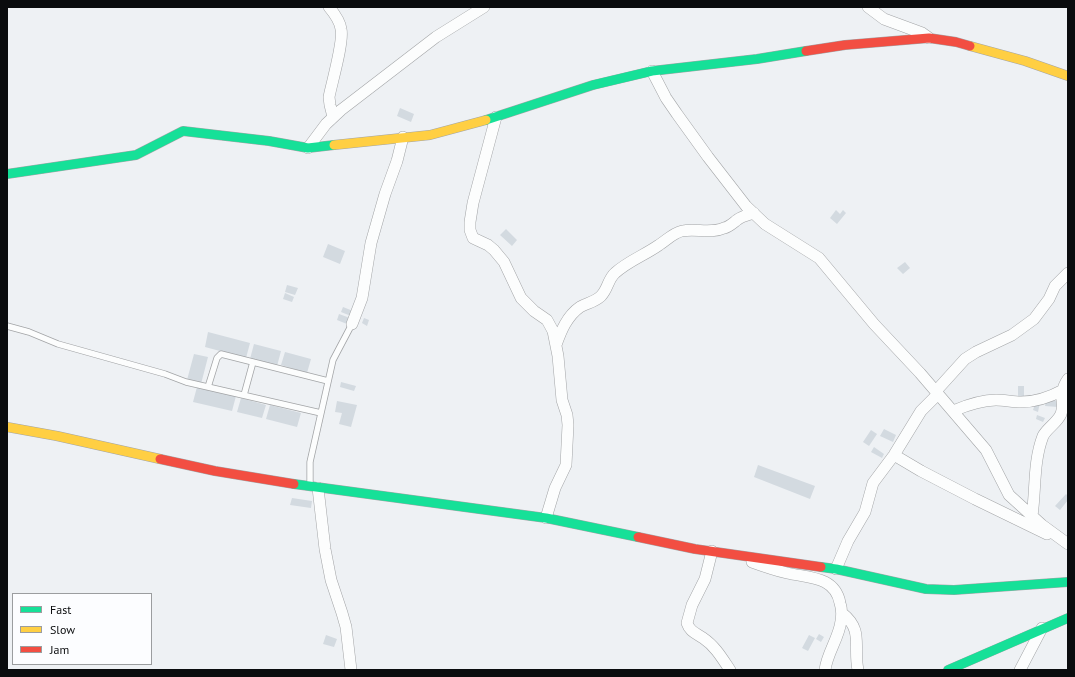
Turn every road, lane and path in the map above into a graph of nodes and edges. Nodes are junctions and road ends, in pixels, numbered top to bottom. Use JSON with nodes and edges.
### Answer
{"nodes":[{"id":1,"x":329,"y":7,"type":"edge"},
{"id":2,"x":484,"y":7,"type":"edge"},
{"id":3,"x":868,"y":7,"type":"edge"},
{"id":4,"x":929,"y":38,"type":"junction"},
{"id":5,"x":652,"y":71,"type":"junction"},
{"id":6,"x":1068,"y":76,"type":"edge"},
{"id":7,"x":333,"y":117,"type":"junction"},
{"id":8,"x":496,"y":117,"type":"junction"},
{"id":9,"x":403,"y":137,"type":"junction"},
{"id":10,"x":308,"y":148,"type":"junction"},
{"id":11,"x":7,"y":174,"type":"edge"},
{"id":12,"x":754,"y":213,"type":"junction"},
{"id":13,"x":1068,"y":273,"type":"edge"},
{"id":14,"x":352,"y":324,"type":"joint"},
{"id":15,"x":7,"y":326,"type":"edge"},
{"id":16,"x":556,"y":346,"type":"junction"},
{"id":17,"x":253,"y":362,"type":"junction"},
{"id":18,"x":1068,"y":379,"type":"edge"},
{"id":19,"x":328,"y":381,"type":"junction"},
{"id":20,"x":208,"y":387,"type":"junction"},
{"id":21,"x":1063,"y":390,"type":"junction"},
{"id":22,"x":937,"y":392,"type":"junction"},
{"id":23,"x":244,"y":395,"type":"junction"},
{"id":24,"x":954,"y":411,"type":"junction"},
{"id":25,"x":321,"y":413,"type":"junction"},
{"id":26,"x":7,"y":427,"type":"edge"},
{"id":27,"x":894,"y":455,"type":"junction"},
{"id":28,"x":314,"y":487,"type":"junction"},
{"id":29,"x":1032,"y":516,"type":"junction"},
{"id":30,"x":546,"y":518,"type":"junction"},
{"id":31,"x":1065,"y":542,"type":"edge"},
{"id":32,"x":712,"y":551,"type":"junction"},
{"id":33,"x":738,"y":556,"type":"junction"},
{"id":34,"x":836,"y":569,"type":"junction"},
{"id":35,"x":1068,"y":582,"type":"edge"},
{"id":36,"x":842,"y":613,"type":"junction"},
{"id":37,"x":1068,"y":618,"type":"edge"},
{"id":38,"x":1042,"y":628,"type":"junction"},
{"id":39,"x":351,"y":670,"type":"edge"},
{"id":40,"x":730,"y":670,"type":"edge"},
{"id":41,"x":825,"y":670,"type":"edge"},
{"id":42,"x":858,"y":670,"type":"edge"},
{"id":43,"x":948,"y":670,"type":"edge"},
{"id":44,"x":1020,"y":670,"type":"edge"}],
"edges":[{"from":1,"to":7,"type":"street"},
{"from":2,"to":7,"type":"street"},
{"from":3,"to":4,"type":"street"},
{"from":4,"to":5,"type":"street"},
{"from":4,"to":6,"type":"street"},
{"from":5,"to":8,"type":"street"},
{"from":5,"to":12,"type":"street"},
{"from":7,"to":10,"type":"street"},
{"from":8,"to":9,"type":"street"},
{"from":8,"to":16,"type":"street"},
{"from":9,"to":10,"type":"street"},
{"from":9,"to":14,"type":"street"},
{"from":10,"to":11,"type":"street"},
{"from":12,"to":16,"type":"street"},
{"from":12,"to":22,"type":"street"},
{"from":13,"to":22,"type":"street"},
{"from":14,"to":19,"type":"lane"},
{"from":15,"to":20,"type":"lane"},
{"from":16,"to":30,"type":"street"},
{"from":17,"to":19,"type":"lane"},
{"from":17,"to":20,"type":"lane"},
{"from":17,"to":23,"type":"lane"},
{"from":18,"to":21,"type":"street"},
{"from":19,"to":25,"type":"lane"},
{"from":20,"to":23,"type":"lane"},
{"from":21,"to":24,"type":"street"},
{"from":21,"to":29,"type":"street"},
{"from":22,"to":24,"type":"street"},
{"from":22,"to":27,"type":"street"},
{"from":23,"to":25,"type":"lane"},
{"from":24,"to":29,"type":"street"},
{"from":25,"to":28,"type":"lane"},
{"from":26,"to":28,"type":"street"},
{"from":27,"to":31,"type":"street"},
{"from":27,"to":34,"type":"street"},
{"from":28,"to":30,"type":"street"},
{"from":28,"to":39,"type":"street"},
{"from":29,"to":31,"type":"street"},
{"from":30,"to":32,"type":"street"},
{"from":32,"to":33,"type":"street"},
{"from":32,"to":40,"type":"street"},
{"from":33,"to":34,"type":"street"},
{"from":33,"to":36,"type":"street"},
{"from":34,"to":35,"type":"street"},
{"from":36,"to":41,"type":"street"},
{"from":36,"to":42,"type":"street"},
{"from":37,"to":38,"type":"street"},
{"from":38,"to":43,"type":"street"},
{"from":38,"to":44,"type":"street"}]}
